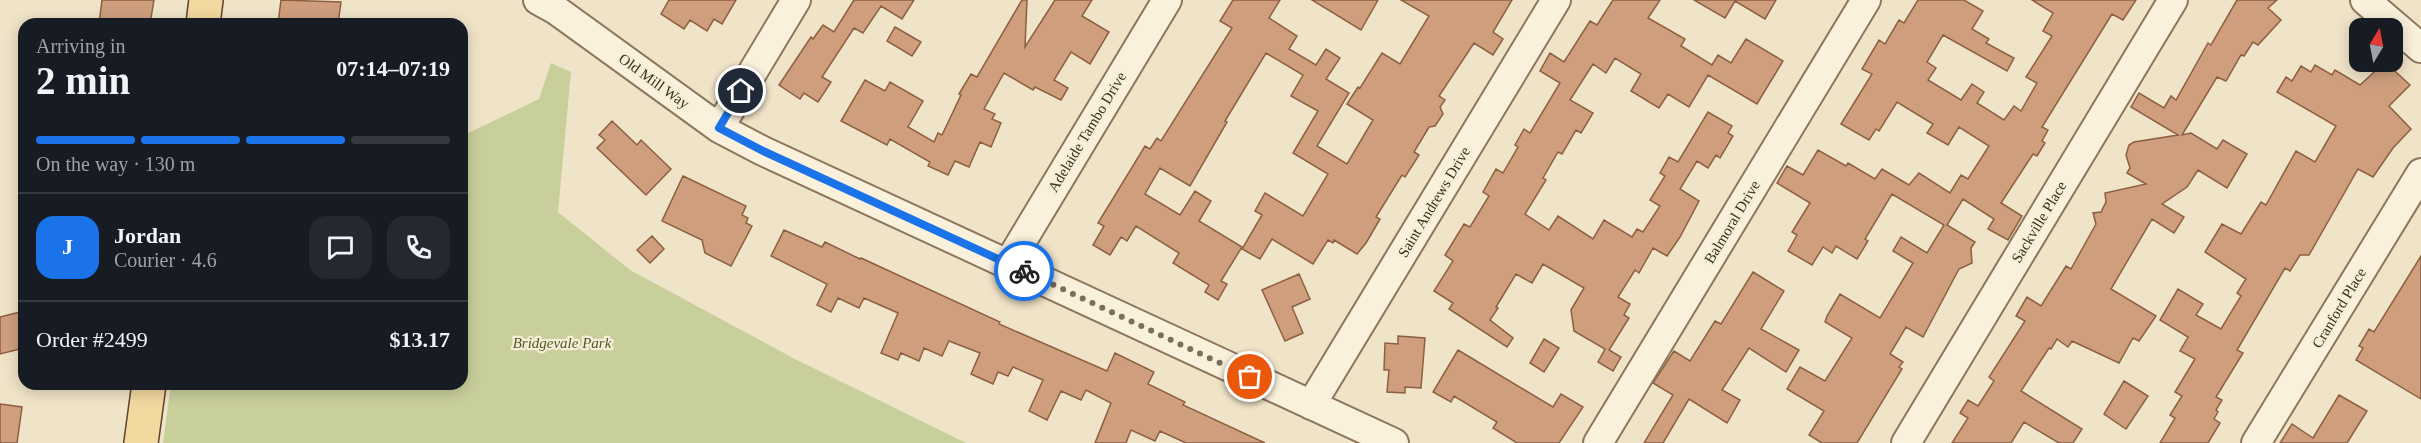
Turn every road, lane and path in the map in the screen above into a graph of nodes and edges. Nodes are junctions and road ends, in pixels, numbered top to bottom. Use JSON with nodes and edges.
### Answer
{"nodes":[{"id":1,"x":206,"y":0,"type":"edge"},
{"id":2,"x":538,"y":0,"type":"edge"},
{"id":3,"x":796,"y":0,"type":"edge"},
{"id":4,"x":1167,"y":0,"type":"edge"},
{"id":5,"x":1556,"y":0,"type":"edge"},
{"id":6,"x":1866,"y":0,"type":"edge"},
{"id":7,"x":2365,"y":0,"type":"edge"},
{"id":8,"x":2166,"y":2,"type":"edge"},
{"id":9,"x":204,"y":18,"type":"edge"},
{"id":10,"x":2421,"y":48,"type":"edge"},
{"id":11,"x":719,"y":128,"type":"junction"},
{"id":12,"x":2421,"y":173,"type":"edge"},
{"id":13,"x":1008,"y":264,"type":"junction"},
{"id":14,"x":148,"y":390,"type":"edge"},
{"id":15,"x":1311,"y":405,"type":"junction"},
{"id":16,"x":141,"y":443,"type":"edge"},
{"id":17,"x":1394,"y":443,"type":"edge"},
{"id":18,"x":1598,"y":443,"type":"edge"},
{"id":19,"x":1906,"y":443,"type":"edge"},
{"id":20,"x":2256,"y":443,"type":"edge"}],
"edges":[{"from":1,"to":9,"type":"main road"},
{"from":2,"to":11,"type":"street","name":"Old Mill Way"},
{"from":3,"to":11,"type":"street"},
{"from":4,"to":13,"type":"street","name":"Adelaide Tambo Drive"},
{"from":5,"to":15,"type":"street","name":"Saint Andrews Drive"},
{"from":6,"to":18,"type":"street","name":"Balmoral Drive"},
{"from":7,"to":10,"type":"street"},
{"from":8,"to":19,"type":"street","name":"Sackville Place"},
{"from":11,"to":13,"type":"street","name":"Old Mill Way"},
{"from":12,"to":20,"type":"street","name":"Cranford Place"},
{"from":13,"to":15,"type":"street","name":"Old Mill Way"},
{"from":14,"to":16,"type":"main road"},
{"from":15,"to":17,"type":"street","name":"Old Mill Way"}]}
